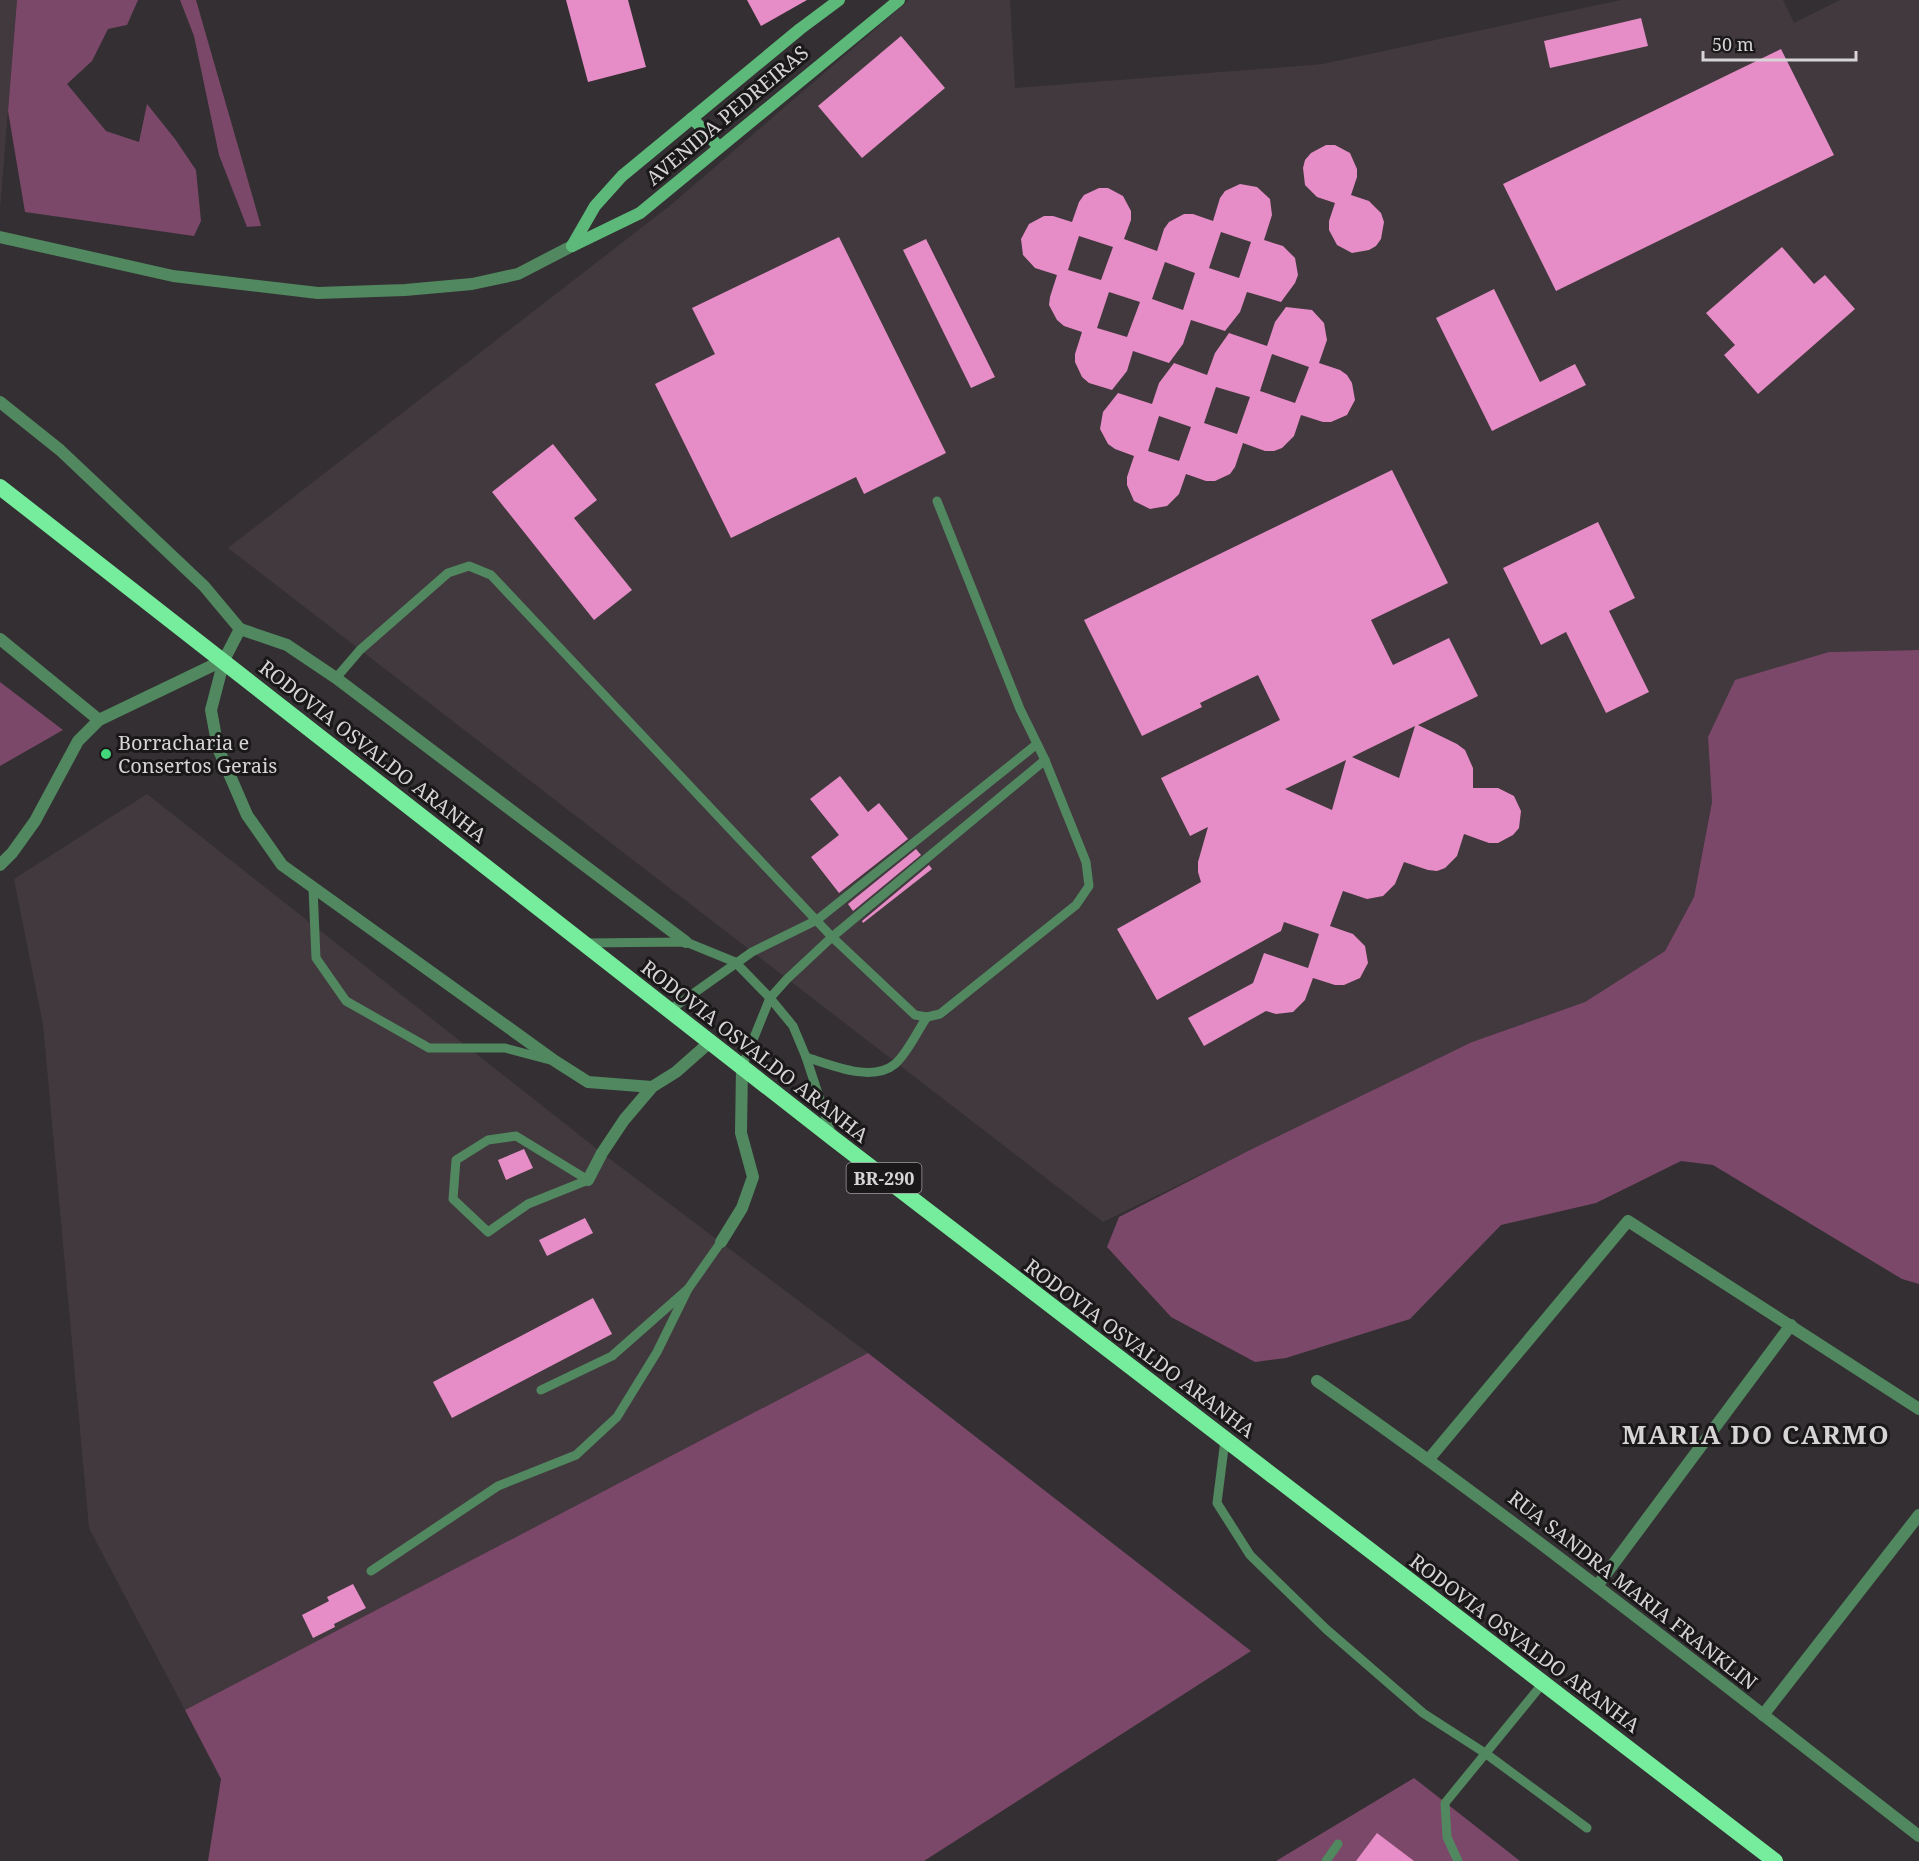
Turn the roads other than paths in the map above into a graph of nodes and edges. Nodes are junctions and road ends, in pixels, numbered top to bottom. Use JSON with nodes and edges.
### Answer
{"nodes":[{"id":1,"x":839,"y":0,"type":"edge"},
{"id":2,"x":899,"y":0,"type":"edge"},
{"id":3,"x":692,"y":118,"type":"junction"},
{"id":4,"x":719,"y":147,"type":"junction"},
{"id":5,"x":0,"y":237,"type":"edge"},
{"id":6,"x":572,"y":246,"type":"junction"},
{"id":7,"x":0,"y":402,"type":"edge"},
{"id":8,"x":0,"y":486,"type":"edge"},
{"id":9,"x":937,"y":501,"type":"dead end"},
{"id":10,"x":240,"y":629,"type":"junction"},
{"id":11,"x":0,"y":639,"type":"edge"},
{"id":12,"x":224,"y":660,"type":"junction"},
{"id":13,"x":336,"y":678,"type":"junction"},
{"id":14,"x":99,"y":720,"type":"junction"},
{"id":15,"x":1036,"y":744,"type":"junction"},
{"id":16,"x":1045,"y":760,"type":"junction"},
{"id":17,"x":0,"y":865,"type":"edge"},
{"id":18,"x":314,"y":888,"type":"junction"},
{"id":19,"x":817,"y":920,"type":"junction"},
{"id":20,"x":832,"y":937,"type":"junction"},
{"id":21,"x":686,"y":942,"type":"junction"},
{"id":22,"x":584,"y":943,"type":"junction"},
{"id":23,"x":735,"y":962,"type":"junction"},
{"id":24,"x":770,"y":998,"type":"junction"},
{"id":25,"x":669,"y":1010,"type":"junction"},
{"id":26,"x":927,"y":1017,"type":"junction"},
{"id":27,"x":710,"y":1042,"type":"junction"},
{"id":28,"x":806,"y":1057,"type":"junction"},
{"id":29,"x":555,"y":1061,"type":"junction"},
{"id":30,"x":742,"y":1067,"type":"junction"},
{"id":31,"x":652,"y":1087,"type":"junction"},
{"id":32,"x":834,"y":1139,"type":"junction"},
{"id":33,"x":588,"y":1180,"type":"junction"},
{"id":34,"x":721,"y":1242,"type":"joint"},
{"id":35,"x":688,"y":1289,"type":"junction"},
{"id":36,"x":1791,"y":1325,"type":"junction"},
{"id":37,"x":1317,"y":1381,"type":"dead end"},
{"id":38,"x":541,"y":1390,"type":"dead end"},
{"id":39,"x":1919,"y":1409,"type":"edge"},
{"id":40,"x":1225,"y":1440,"type":"junction"},
{"id":41,"x":1429,"y":1459,"type":"junction"},
{"id":42,"x":1919,"y":1515,"type":"edge"},
{"id":43,"x":371,"y":1571,"type":"dead end"},
{"id":44,"x":1597,"y":1586,"type":"junction"},
{"id":45,"x":1543,"y":1683,"type":"junction"},
{"id":46,"x":1763,"y":1715,"type":"junction"},
{"id":47,"x":1485,"y":1753,"type":"junction"},
{"id":48,"x":1587,"y":1828,"type":"dead end"},
{"id":49,"x":1919,"y":1836,"type":"edge"},
{"id":50,"x":1338,"y":1844,"type":"dead end"},
{"id":51,"x":1326,"y":1861,"type":"edge"},
{"id":52,"x":1458,"y":1861,"type":"edge"},
{"id":53,"x":1775,"y":1861,"type":"edge"}],
"edges":[{"from":1,"to":3,"type":"main road","name":"AVENIDA PEDREIRAS"},
{"from":2,"to":4,"type":"main road","name":"AVENIDA PEDREIRAS"},
{"from":3,"to":4,"type":"main road"},
{"from":3,"to":6,"type":"main road","name":"AVENIDA PEDREIRAS"},
{"from":4,"to":6,"type":"main road","name":"AVENIDA PEDREIRAS"},
{"from":5,"to":6,"type":"street","name":"AVENIDA PEDREIRAS"},
{"from":7,"to":10,"type":"street"},
{"from":8,"to":12,"type":"highway","name":"RODOVIA OSVALDO ARANHA","number":"BR-290"},
{"from":9,"to":15,"type":"lane"},
{"from":10,"to":12,"type":"street"},
{"from":10,"to":13,"type":"street"},
{"from":11,"to":14,"type":"street"},
{"from":12,"to":14,"type":"street"},
{"from":12,"to":18,"type":"street"},
{"from":12,"to":22,"type":"highway","name":"RODOVIA OSVALDO ARANHA","number":"BR-290"},
{"from":13,"to":19,"type":"lane"},
{"from":13,"to":21,"type":"street"},
{"from":14,"to":17,"type":"street"},
{"from":15,"to":16,"type":"lane"},
{"from":15,"to":19,"type":"lane"},
{"from":16,"to":20,"type":"lane"},
{"from":16,"to":26,"type":"lane"},
{"from":18,"to":29,"type":"street"},
{"from":18,"to":29,"type":"lane"},
{"from":19,"to":20,"type":"lane"},
{"from":19,"to":23,"type":"lane"},
{"from":20,"to":24,"type":"lane"},
{"from":20,"to":26,"type":"lane"},
{"from":21,"to":22,"type":"lane"},
{"from":21,"to":23,"type":"lane"},
{"from":22,"to":25,"type":"highway","name":"RODOVIA OSVALDO ARANHA","number":"BR-290"},
{"from":23,"to":24,"type":"lane"},
{"from":23,"to":25,"type":"lane"},
{"from":24,"to":28,"type":"lane"},
{"from":24,"to":30,"type":"lane"},
{"from":25,"to":27,"type":"highway","name":"RODOVIA OSVALDO ARANHA","number":"BR-290"},
{"from":26,"to":28,"type":"lane"},
{"from":27,"to":30,"type":"highway","name":"RODOVIA OSVALDO ARANHA","number":"BR-290"},
{"from":27,"to":31,"type":"street"},
{"from":28,"to":32,"type":"lane"},
{"from":29,"to":31,"type":"street"},
{"from":30,"to":32,"type":"highway","name":"RODOVIA OSVALDO ARANHA","number":"BR-290"},
{"from":30,"to":34,"type":"street"},
{"from":31,"to":33,"type":"street"},
{"from":32,"to":40,"type":"highway","name":"RODOVIA OSVALDO ARANHA","number":"BR-290"},
{"from":33,"to":33,"type":"lane"},
{"from":34,"to":35,"type":"lane"},
{"from":35,"to":38,"type":"lane"},
{"from":35,"to":43,"type":"lane"},
{"from":36,"to":39,"type":"street"},
{"from":36,"to":41,"type":"street"},
{"from":36,"to":44,"type":"street"},
{"from":37,"to":41,"type":"street","name":"RUA SANDRA MARIA FRANKLIN"},
{"from":40,"to":45,"type":"highway","name":"RODOVIA OSVALDO ARANHA","number":"BR-290"},
{"from":40,"to":47,"type":"lane"},
{"from":41,"to":44,"type":"street","name":"RUA SANDRA MARIA FRANKLIN"},
{"from":42,"to":46,"type":"street"},
{"from":44,"to":46,"type":"street","name":"RUA SANDRA MARIA FRANKLIN"},
{"from":45,"to":47,"type":"lane"},
{"from":45,"to":53,"type":"highway","name":"RODOVIA OSVALDO ARANHA","number":"BR-290"},
{"from":46,"to":49,"type":"street","name":"RUA SANDRA MARIA FRANKLIN"},
{"from":47,"to":48,"type":"lane"},
{"from":47,"to":52,"type":"lane"},
{"from":50,"to":51,"type":"lane"}]}
